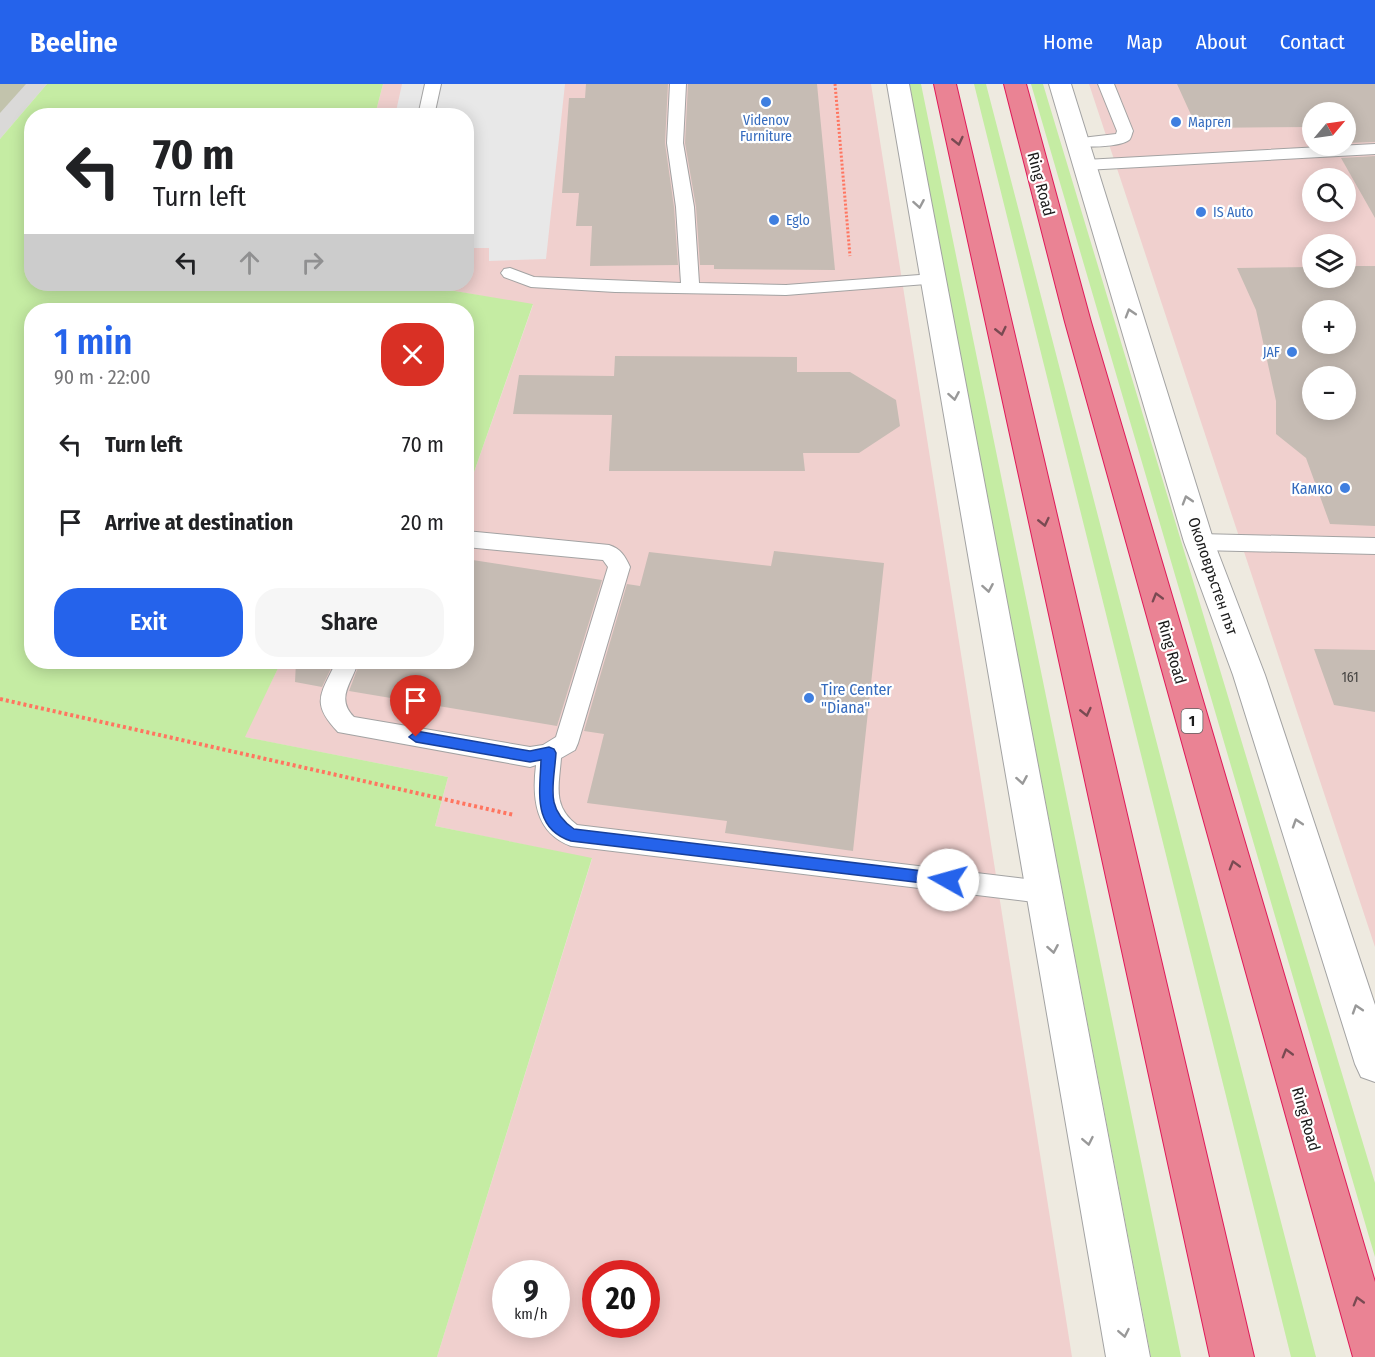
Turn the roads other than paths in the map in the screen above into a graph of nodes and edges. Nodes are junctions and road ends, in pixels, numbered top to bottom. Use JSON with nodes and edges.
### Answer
{"nodes":[{"id":1,"x":433,"y":84,"type":"edge"},
{"id":2,"x":678,"y":84,"type":"edge"},
{"id":3,"x":898,"y":84,"type":"edge"},
{"id":4,"x":945,"y":84,"type":"edge"},
{"id":5,"x":1015,"y":84,"type":"edge"},
{"id":6,"x":1060,"y":84,"type":"edge"},
{"id":7,"x":1106,"y":84,"type":"edge"},
{"id":8,"x":428,"y":108,"type":"edge"},
{"id":9,"x":1375,"y":149,"type":"edge"},
{"id":10,"x":1082,"y":153,"type":"junction"},
{"id":11,"x":510,"y":273,"type":"dead end"},
{"id":12,"x":933,"y":279,"type":"junction"},
{"id":13,"x":690,"y":286,"type":"junction"},
{"id":14,"x":474,"y":539,"type":"edge"},
{"id":15,"x":1200,"y":542,"type":"junction"},
{"id":16,"x":1375,"y":546,"type":"edge"},
{"id":17,"x":344,"y":669,"type":"edge"},
{"id":18,"x":549,"y":753,"type":"junction"},
{"id":19,"x":1042,"y":892,"type":"junction"},
{"id":20,"x":1375,"y":1064,"type":"edge"},
{"id":21,"x":1128,"y":1357,"type":"edge"},
{"id":22,"x":1232,"y":1357,"type":"edge"},
{"id":23,"x":1375,"y":1357,"type":"edge"}],
"edges":[{"from":1,"to":8,"type":"lane"},
{"from":2,"to":13,"type":"lane"},
{"from":3,"to":12,"type":"street","one_way":true},
{"from":4,"to":22,"type":"highway","one_way":true},
{"from":23,"to":5,"type":"highway","name":"Ring Road","number":"1","one_way":true},
{"from":6,"to":10,"type":"street","name":"Околовръстен път"},
{"from":7,"to":10,"type":"lane"},
{"from":9,"to":10,"type":"lane"},
{"from":15,"to":10,"type":"street","name":"Околовръстен път","one_way":true},
{"from":11,"to":13,"type":"lane"},
{"from":12,"to":13,"type":"lane"},
{"from":12,"to":19,"type":"street","one_way":true},
{"from":14,"to":18,"type":"lane"},
{"from":15,"to":16,"type":"lane"},
{"from":20,"to":15,"type":"street","name":"Околовръстен път","one_way":true},
{"from":17,"to":18,"type":"lane"},
{"from":18,"to":19,"type":"lane"},
{"from":19,"to":21,"type":"street","one_way":true}]}
